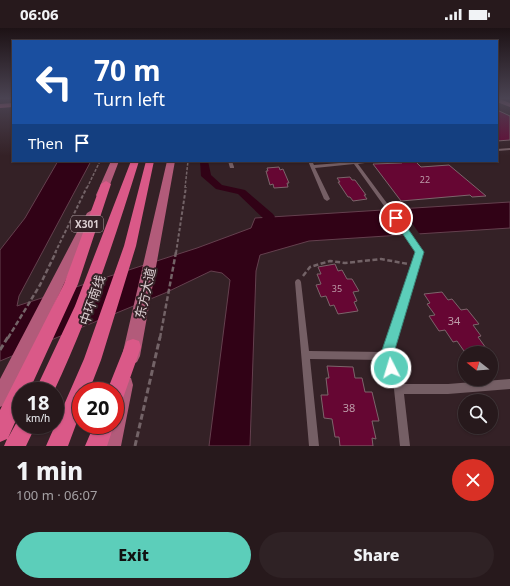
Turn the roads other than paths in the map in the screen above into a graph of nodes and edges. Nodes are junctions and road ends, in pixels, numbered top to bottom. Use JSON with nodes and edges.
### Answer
{"nodes":[{"id":1,"x":510,"y":149,"type":"edge"},
{"id":2,"x":498,"y":150,"type":"edge"},
{"id":3,"x":115,"y":162,"type":"edge"},
{"id":4,"x":135,"y":162,"type":"edge"},
{"id":5,"x":150,"y":162,"type":"edge"},
{"id":6,"x":171,"y":162,"type":"edge"},
{"id":7,"x":230,"y":162,"type":"edge"},
{"id":8,"x":310,"y":162,"type":"edge"},
{"id":9,"x":355,"y":162,"type":"edge"},
{"id":10,"x":312,"y":167,"type":"junction"},
{"id":11,"x":232,"y":168,"type":"dead end"},
{"id":12,"x":106,"y":184,"type":"junction"},
{"id":13,"x":327,"y":199,"type":"dead end"},
{"id":14,"x":298,"y":282,"type":"road end"},
{"id":15,"x":133,"y":347,"type":"junction"},
{"id":16,"x":304,"y":354,"type":"junction"},
{"id":17,"x":387,"y":356,"type":"junction"},
{"id":18,"x":49,"y":382,"type":"edge"},
{"id":19,"x":120,"y":382,"type":"edge"},
{"id":20,"x":510,"y":384,"type":"edge"},
{"id":21,"x":124,"y":386,"type":"edge"},
{"id":22,"x":399,"y":389,"type":"junction"},
{"id":23,"x":0,"y":397,"type":"edge"},
{"id":24,"x":0,"y":432,"type":"edge"},
{"id":25,"x":21,"y":434,"type":"edge"},
{"id":26,"x":101,"y":434,"type":"edge"},
{"id":27,"x":113,"y":434,"type":"edge"},
{"id":28,"x":15,"y":446,"type":"edge"},
{"id":29,"x":57,"y":446,"type":"edge"},
{"id":30,"x":96,"y":446,"type":"edge"},
{"id":31,"x":110,"y":446,"type":"edge"},
{"id":32,"x":314,"y":446,"type":"edge"},
{"id":33,"x":405,"y":446,"type":"edge"}],
"edges":[{"from":1,"to":2,"type":"lane"},
{"from":3,"to":12,"type":"main road","number":"X301"},
{"from":4,"to":18,"type":"highway","name":"中环南线"},
{"from":5,"to":29,"type":"highway","name":"中环南线"},
{"from":6,"to":15,"type":"main road","name":"东方大道"},
{"from":7,"to":11,"type":"lane"},
{"from":8,"to":10,"type":"lane"},
{"from":9,"to":10,"type":"lane"},
{"from":9,"to":17,"type":"lane"},
{"from":10,"to":13,"type":"lane"},
{"from":12,"to":23,"type":"main road","number":"X301"},
{"from":12,"to":24,"type":"highway"},
{"from":14,"to":16,"type":"lane"},
{"from":15,"to":19,"type":"highway"},
{"from":15,"to":21,"type":"main road","name":"东方大道"},
{"from":16,"to":17,"type":"lane"},
{"from":16,"to":32,"type":"lane"},
{"from":17,"to":22,"type":"lane"},
{"from":20,"to":22,"type":"lane"},
{"from":22,"to":33,"type":"lane"},
{"from":25,"to":28,"type":"highway"},
{"from":26,"to":30,"type":"highway"},
{"from":27,"to":31,"type":"main road","name":"东方大道"}]}
